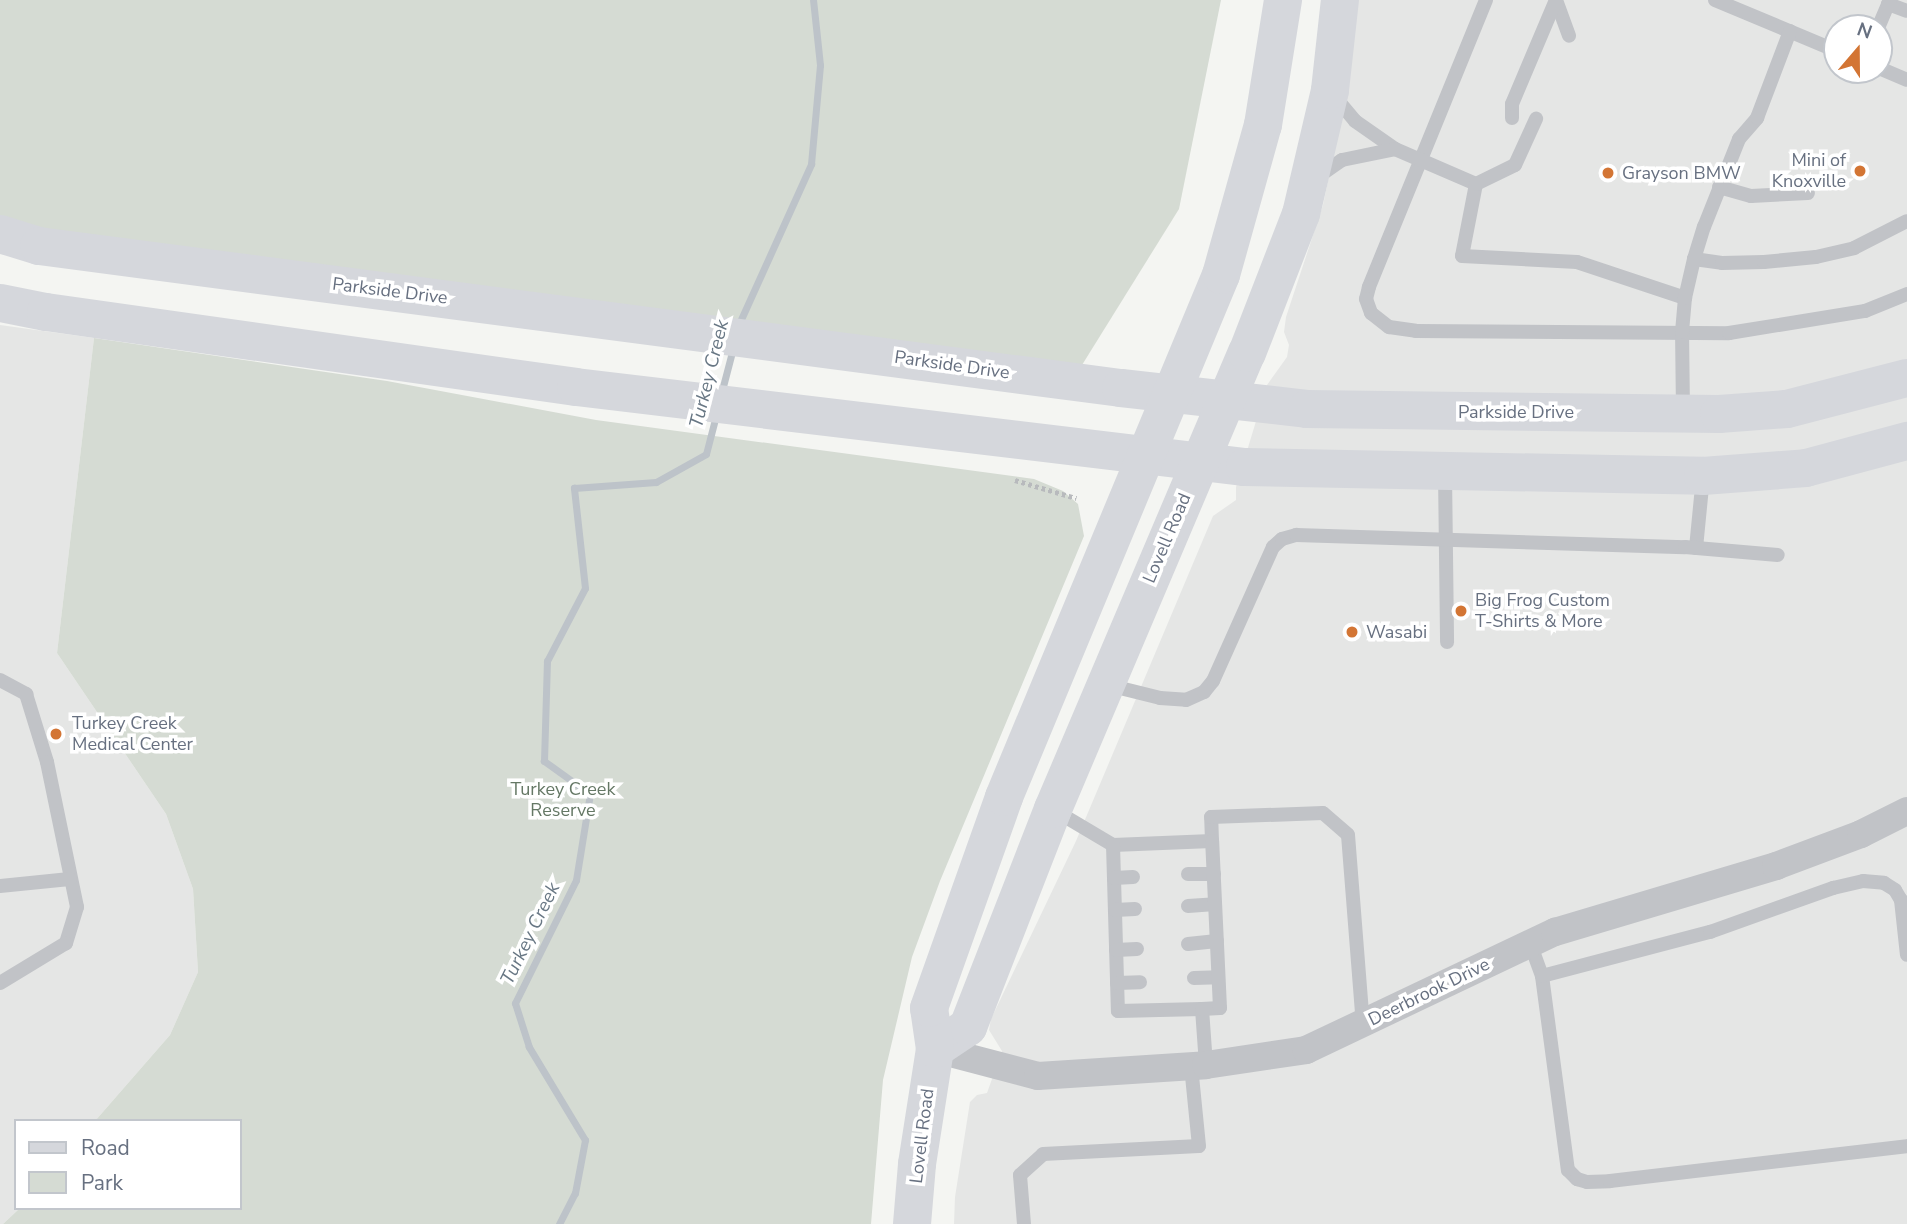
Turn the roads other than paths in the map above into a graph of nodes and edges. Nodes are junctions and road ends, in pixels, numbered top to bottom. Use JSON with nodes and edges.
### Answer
{"nodes":[{"id":1,"x":1283,"y":0,"type":"edge"},
{"id":2,"x":1340,"y":0,"type":"edge"},
{"id":3,"x":1486,"y":0,"type":"edge"},
{"id":4,"x":1556,"y":0,"type":"edge"},
{"id":5,"x":1715,"y":0,"type":"edge"},
{"id":6,"x":1889,"y":2,"type":"edge"},
{"id":7,"x":1907,"y":11,"type":"edge"},
{"id":8,"x":1790,"y":31,"type":"junction"},
{"id":9,"x":1569,"y":36,"type":"dead end"},
{"id":10,"x":1823,"y":45,"type":"edge"},
{"id":11,"x":1330,"y":90,"type":"junction"},
{"id":12,"x":1512,"y":118,"type":"dead end"},
{"id":13,"x":1536,"y":119,"type":"dead end"},
{"id":14,"x":1395,"y":149,"type":"junction"},
{"id":15,"x":1420,"y":159,"type":"junction"},
{"id":16,"x":1476,"y":184,"type":"junction"},
{"id":17,"x":1308,"y":187,"type":"junction"},
{"id":18,"x":1719,"y":187,"type":"junction"},
{"id":19,"x":1808,"y":193,"type":"dead end"},
{"id":20,"x":1907,"y":221,"type":"edge"},
{"id":21,"x":0,"y":234,"type":"edge"},
{"id":22,"x":1694,"y":259,"type":"junction"},
{"id":23,"x":1907,"y":294,"type":"edge"},
{"id":24,"x":1685,"y":298,"type":"junction"},
{"id":25,"x":0,"y":303,"type":"edge"},
{"id":26,"x":1682,"y":332,"type":"junction"},
{"id":27,"x":1907,"y":378,"type":"edge"},
{"id":28,"x":1174,"y":394,"type":"junction"},
{"id":29,"x":1226,"y":400,"type":"junction"},
{"id":30,"x":1683,"y":413,"type":"junction"},
{"id":31,"x":1907,"y":441,"type":"edge"},
{"id":32,"x":1147,"y":457,"type":"junction"},
{"id":33,"x":1198,"y":464,"type":"junction"},
{"id":34,"x":1445,"y":472,"type":"junction"},
{"id":35,"x":1703,"y":476,"type":"junction"},
{"id":36,"x":1448,"y":541,"type":"junction"},
{"id":37,"x":1696,"y":548,"type":"junction"},
{"id":38,"x":1778,"y":555,"type":"dead end"},
{"id":39,"x":1447,"y":642,"type":"dead end"},
{"id":40,"x":0,"y":681,"type":"edge"},
{"id":41,"x":1107,"y":685,"type":"junction"},
{"id":42,"x":1053,"y":809,"type":"junction"},
{"id":43,"x":1907,"y":811,"type":"edge"},
{"id":44,"x":1212,"y":841,"type":"junction"},
{"id":45,"x":1113,"y":845,"type":"junction"},
{"id":46,"x":1188,"y":874,"type":"dead end"},
{"id":47,"x":1214,"y":874,"type":"junction"},
{"id":48,"x":1133,"y":877,"type":"dead end"},
{"id":49,"x":1114,"y":878,"type":"junction"},
{"id":50,"x":70,"y":879,"type":"junction"},
{"id":51,"x":0,"y":886,"type":"edge"},
{"id":52,"x":1215,"y":904,"type":"junction"},
{"id":53,"x":1188,"y":906,"type":"dead end"},
{"id":54,"x":1136,"y":909,"type":"dead end"},
{"id":55,"x":1115,"y":910,"type":"junction"},
{"id":56,"x":1217,"y":941,"type":"junction"},
{"id":57,"x":1530,"y":943,"type":"junction"},
{"id":58,"x":1188,"y":944,"type":"dead end"},
{"id":59,"x":1137,"y":948,"type":"dead end"},
{"id":60,"x":1116,"y":950,"type":"junction"},
{"id":61,"x":1907,"y":955,"type":"edge"},
{"id":62,"x":1542,"y":976,"type":"junction"},
{"id":63,"x":1218,"y":977,"type":"junction"},
{"id":64,"x":1194,"y":978,"type":"dead end"},
{"id":65,"x":1140,"y":982,"type":"dead end"},
{"id":66,"x":0,"y":983,"type":"edge"},
{"id":67,"x":1117,"y":983,"type":"junction"},
{"id":68,"x":1202,"y":1009,"type":"junction"},
{"id":69,"x":1363,"y":1024,"type":"junction"},
{"id":70,"x":935,"y":1049,"type":"junction"},
{"id":71,"x":1199,"y":1066,"type":"junction"},
{"id":72,"x":1907,"y":1146,"type":"edge"},
{"id":73,"x":912,"y":1224,"type":"edge"},
{"id":74,"x":1024,"y":1224,"type":"edge"}],
"edges":[{"from":1,"to":28,"type":"street","name":"Lovell Road"},
{"from":2,"to":11,"type":"street","name":"Lovell Road"},
{"from":3,"to":15,"type":"lane"},
{"from":4,"to":9,"type":"lane"},
{"from":4,"to":12,"type":"lane"},
{"from":5,"to":8,"type":"lane"},
{"from":6,"to":7,"type":"lane"},
{"from":8,"to":10,"type":"lane"},
{"from":8,"to":18,"type":"lane"},
{"from":11,"to":14,"type":"lane"},
{"from":11,"to":17,"type":"street","name":"Lovell Road"},
{"from":13,"to":16,"type":"lane"},
{"from":14,"to":15,"type":"lane"},
{"from":14,"to":17,"type":"lane"},
{"from":15,"to":16,"type":"lane"},
{"from":15,"to":26,"type":"lane"},
{"from":16,"to":24,"type":"lane"},
{"from":17,"to":29,"type":"street","name":"Lovell Road"},
{"from":18,"to":19,"type":"lane"},
{"from":18,"to":22,"type":"lane"},
{"from":20,"to":22,"type":"lane"},
{"from":21,"to":28,"type":"street","name":"Parkside Drive"},
{"from":22,"to":24,"type":"lane"},
{"from":23,"to":26,"type":"lane"},
{"from":24,"to":26,"type":"lane"},
{"from":25,"to":32,"type":"street"},
{"from":26,"to":30,"type":"lane"},
{"from":27,"to":30,"type":"street","name":"Parkside Drive"},
{"from":28,"to":29,"type":"street","name":"Parkside Drive"},
{"from":28,"to":32,"type":"street","name":"Lovell Road"},
{"from":29,"to":30,"type":"street","name":"Parkside Drive"},
{"from":29,"to":33,"type":"street","name":"Lovell Road"},
{"from":30,"to":35,"type":"street"},
{"from":31,"to":35,"type":"street"},
{"from":32,"to":33,"type":"street"},
{"from":32,"to":70,"type":"street","name":"Lovell Road"},
{"from":33,"to":34,"type":"street"},
{"from":33,"to":41,"type":"street","name":"Lovell Road"},
{"from":34,"to":35,"type":"street"},
{"from":34,"to":36,"type":"lane"},
{"from":35,"to":37,"type":"lane"},
{"from":36,"to":37,"type":"lane"},
{"from":36,"to":39,"type":"lane"},
{"from":36,"to":41,"type":"lane"},
{"from":37,"to":38,"type":"lane"},
{"from":40,"to":50,"type":"lane"},
{"from":41,"to":42,"type":"street","name":"Lovell Road"},
{"from":42,"to":45,"type":"lane"},
{"from":42,"to":70,"type":"street","name":"Lovell Road"},
{"from":43,"to":57,"type":"street","name":"Deerbrook Drive"},
{"from":44,"to":45,"type":"lane"},
{"from":44,"to":47,"type":"lane"},
{"from":44,"to":69,"type":"lane"},
{"from":45,"to":49,"type":"lane"},
{"from":46,"to":47,"type":"lane"},
{"from":47,"to":52,"type":"lane"},
{"from":48,"to":49,"type":"lane"},
{"from":49,"to":55,"type":"lane"},
{"from":50,"to":51,"type":"lane"},
{"from":50,"to":66,"type":"lane"},
{"from":52,"to":53,"type":"lane"},
{"from":52,"to":56,"type":"lane"},
{"from":54,"to":55,"type":"lane"},
{"from":55,"to":60,"type":"lane"},
{"from":56,"to":58,"type":"lane"},
{"from":56,"to":63,"type":"lane"},
{"from":57,"to":62,"type":"lane"},
{"from":57,"to":69,"type":"street","name":"Deerbrook Drive"},
{"from":59,"to":60,"type":"lane"},
{"from":60,"to":67,"type":"lane"},
{"from":61,"to":62,"type":"lane"},
{"from":62,"to":72,"type":"lane"},
{"from":63,"to":64,"type":"lane"},
{"from":63,"to":68,"type":"lane"},
{"from":65,"to":67,"type":"lane"},
{"from":67,"to":68,"type":"lane"},
{"from":68,"to":71,"type":"lane"},
{"from":69,"to":71,"type":"street","name":"Deerbrook Drive"},
{"from":70,"to":71,"type":"street","name":"Deerbrook Drive"},
{"from":70,"to":73,"type":"street","name":"Lovell Road"},
{"from":71,"to":74,"type":"lane"}]}
